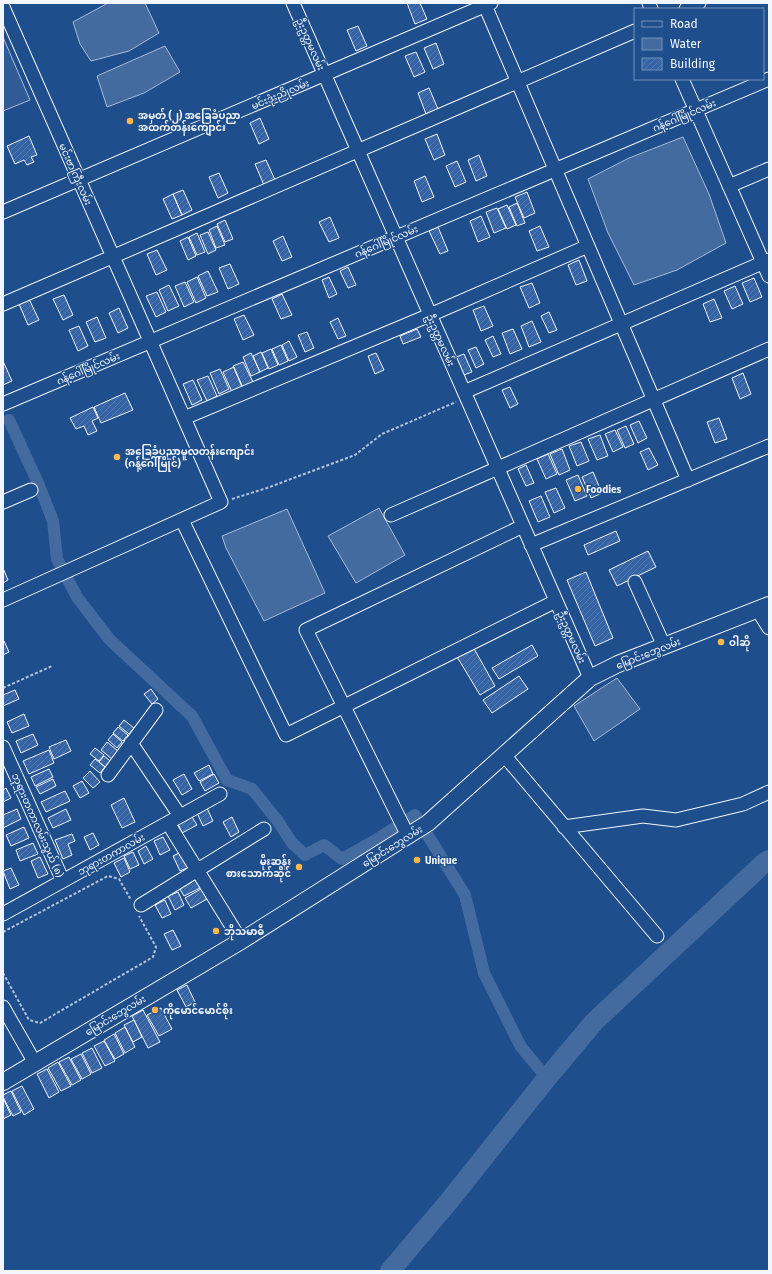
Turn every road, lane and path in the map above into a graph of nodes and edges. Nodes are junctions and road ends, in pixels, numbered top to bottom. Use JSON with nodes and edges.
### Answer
{"nodes":[{"id":1,"x":700,"y":3,"type":"edge"},
{"id":2,"x":295,"y":4,"type":"edge"},
{"id":3,"x":487,"y":4,"type":"edge"},
{"id":4,"x":3,"y":7,"type":"edge"},
{"id":5,"x":688,"y":8,"type":"edge"},
{"id":6,"x":634,"y":31,"type":"edge"},
{"id":7,"x":324,"y":75,"type":"junction"},
{"id":8,"x":769,"y":79,"type":"edge"},
{"id":9,"x":682,"y":80,"type":"edge"},
{"id":10,"x":518,"y":81,"type":"junction"},
{"id":11,"x":696,"y":110,"type":"junction"},
{"id":12,"x":357,"y":150,"type":"junction"},
{"id":13,"x":769,"y":169,"type":"edge"},
{"id":14,"x":555,"y":170,"type":"junction"},
{"id":15,"x":79,"y":179,"type":"junction"},
{"id":16,"x":729,"y":186,"type":"junction"},
{"id":17,"x":3,"y":212,"type":"edge"},
{"id":18,"x":396,"y":237,"type":"junction"},
{"id":19,"x":588,"y":246,"type":"junction"},
{"id":20,"x":112,"y":256,"type":"junction"},
{"id":21,"x":766,"y":261,"type":"edge"},
{"id":22,"x":769,"y":276,"type":"edge"},
{"id":23,"x":3,"y":304,"type":"edge"},
{"id":24,"x":430,"y":315,"type":"junction"},
{"id":25,"x":621,"y":323,"type":"junction"},
{"id":26,"x":150,"y":341,"type":"junction"},
{"id":27,"x":769,"y":349,"type":"edge"},
{"id":28,"x":465,"y":395,"type":"junction"},
{"id":29,"x":654,"y":400,"type":"junction"},
{"id":30,"x":3,"y":404,"type":"edge"},
{"id":31,"x":184,"y":418,"type":"junction"},
{"id":32,"x":769,"y":446,"type":"edge"},
{"id":33,"x":498,"y":469,"type":"junction"},
{"id":34,"x":688,"y":480,"type":"junction"},
{"id":35,"x":31,"y":490,"type":"dead end"},
{"id":36,"x":3,"y":502,"type":"edge"},
{"id":37,"x":222,"y":502,"type":"junction"},
{"id":38,"x":391,"y":515,"type":"dead end"},
{"id":39,"x":182,"y":520,"type":"junction"},
{"id":40,"x":523,"y":526,"type":"junction"},
{"id":41,"x":531,"y":545,"type":"junction"},
{"id":42,"x":635,"y":582,"type":"dead end"},
{"id":43,"x":3,"y":600,"type":"edge"},
{"id":44,"x":556,"y":601,"type":"junction"},
{"id":45,"x":763,"y":607,"type":"edge"},
{"id":46,"x":769,"y":628,"type":"edge"},
{"id":47,"x":664,"y":646,"type":"junction"},
{"id":48,"x":52,"y":666,"type":"dead end"},
{"id":49,"x":590,"y":678,"type":"junction"},
{"id":50,"x":3,"y":688,"type":"edge"},
{"id":51,"x":343,"y":706,"type":"junction"},
{"id":52,"x":156,"y":710,"type":"dead end"},
{"id":53,"x":131,"y":743,"type":"junction"},
{"id":54,"x":3,"y":747,"type":"edge"},
{"id":55,"x":504,"y":755,"type":"junction"},
{"id":56,"x":108,"y":775,"type":"dead end"},
{"id":57,"x":769,"y":792,"type":"edge"},
{"id":58,"x":220,"y":794,"type":"dead end"},
{"id":59,"x":180,"y":816,"type":"junction"},
{"id":60,"x":168,"y":823,"type":"junction"},
{"id":61,"x":411,"y":827,"type":"junction"},
{"id":62,"x":564,"y":827,"type":"junction"},
{"id":63,"x":264,"y":829,"type":"dead end"},
{"id":64,"x":198,"y":870,"type":"junction"},
{"id":65,"x":63,"y":881,"type":"junction"},
{"id":66,"x":138,"y":908,"type":"junction"},
{"id":67,"x":3,"y":914,"type":"edge"},
{"id":68,"x":3,"y":932,"type":"edge"},
{"id":69,"x":657,"y":936,"type":"dead end"},
{"id":70,"x":241,"y":941,"type":"junction"},
{"id":71,"x":3,"y":973,"type":"edge"},
{"id":72,"x":3,"y":1007,"type":"edge"},
{"id":73,"x":35,"y":1063,"type":"junction"},
{"id":74,"x":3,"y":1082,"type":"edge"}],
"edges":[{"from":1,"to":5,"type":"street"},
{"from":2,"to":7,"type":"street","name":"ဦးဥတ္တမလမ်း"},
{"from":3,"to":7,"type":"street","name":"မင်းဒုံးညိုလမ်း"},
{"from":3,"to":10,"type":"street"},
{"from":4,"to":15,"type":"street","name":"မင်းဗာကြီးလမ်း"},
{"from":6,"to":10,"type":"street"},
{"from":7,"to":12,"type":"street","name":"ဦးဥတ္တမလမ်း"},
{"from":7,"to":15,"type":"street","name":"မင်းဒုံးညိုလမ်း"},
{"from":8,"to":11,"type":"street","name":"ဂန့်ဂေါ်မြိုင်လမ်း"},
{"from":9,"to":11,"type":"street"},
{"from":10,"to":12,"type":"street"},
{"from":10,"to":14,"type":"street"},
{"from":11,"to":14,"type":"street","name":"ဂန့်ဂေါ်မြိုင်လမ်း"},
{"from":11,"to":16,"type":"street"},
{"from":12,"to":18,"type":"street","name":"ဦးဥတ္တမလမ်း"},
{"from":12,"to":20,"type":"street"},
{"from":13,"to":16,"type":"street"},
{"from":14,"to":18,"type":"street","name":"ဂန့်ဂေါ်မြိုင်လမ်း"},
{"from":14,"to":19,"type":"street"},
{"from":15,"to":17,"type":"street","name":"မင်းဒုံးညိုလမ်း"},
{"from":15,"to":20,"type":"street","name":"မင်းဗာကြီးလမ်း"},
{"from":16,"to":21,"type":"street"},
{"from":18,"to":24,"type":"street","name":"ဦးဥတ္တမလမ်း"},
{"from":18,"to":26,"type":"street","name":"ဂန့်ဂေါ်မြိုင်လမ်း"},
{"from":19,"to":24,"type":"street"},
{"from":19,"to":25,"type":"street"},
{"from":20,"to":23,"type":"street"},
{"from":20,"to":26,"type":"street","name":"မင်းဗာကြီးလမ်း"},
{"from":21,"to":22,"type":"street"},
{"from":21,"to":25,"type":"street"},
{"from":24,"to":28,"type":"street","name":"ဦးဥတ္တမလမ်း"},
{"from":24,"to":31,"type":"street"},
{"from":25,"to":28,"type":"street"},
{"from":25,"to":29,"type":"street"},
{"from":26,"to":30,"type":"street","name":"ဂန့်ဂေါ်မြိုင်လမ်း"},
{"from":26,"to":31,"type":"street","name":"မင်းဗာကြီးလမ်း"},
{"from":27,"to":29,"type":"street"},
{"from":28,"to":33,"type":"street","name":"ဦးဥတ္တမလမ်း"},
{"from":28,"to":37,"type":"path"},
{"from":29,"to":33,"type":"street"},
{"from":29,"to":34,"type":"street"},
{"from":31,"to":37,"type":"street","name":"မင်းဗာကြီးလမ်း"},
{"from":32,"to":34,"type":"street"},
{"from":33,"to":38,"type":"street"},
{"from":33,"to":40,"type":"street","name":"ဦးဥတ္တမလမ်း"},
{"from":34,"to":41,"type":"street"},
{"from":35,"to":36,"type":"street"},
{"from":37,"to":39,"type":"street"},
{"from":39,"to":43,"type":"street"},
{"from":39,"to":51,"type":"street"},
{"from":40,"to":41,"type":"street","name":"ဦးဥတ္တမလမ်း"},
{"from":40,"to":51,"type":"street"},
{"from":41,"to":44,"type":"street","name":"ဦးဥတ္တမလမ်း"},
{"from":42,"to":47,"type":"street"},
{"from":44,"to":49,"type":"street","name":"ဦးဥတ္တမလမ်း"},
{"from":44,"to":51,"type":"street"},
{"from":45,"to":46,"type":"street"},
{"from":45,"to":47,"type":"main road","name":"မြောင်းဘွေလမ်း"},
{"from":47,"to":49,"type":"main road","name":"မြောင်းဘွေလမ်း"},
{"from":48,"to":50,"type":"path"},
{"from":49,"to":55,"type":"main road","name":"မြောင်းဘွေလမ်း"},
{"from":51,"to":61,"type":"street"},
{"from":52,"to":53,"type":"street"},
{"from":53,"to":56,"type":"street"},
{"from":53,"to":59,"type":"street"},
{"from":54,"to":65,"type":"street","name":"ဘုရားတကာလမ်းသွယ် (၈)"},
{"from":55,"to":61,"type":"main road","name":"မြောင်းဘွေလမ်း"},
{"from":55,"to":62,"type":"street"},
{"from":57,"to":62,"type":"street"},
{"from":58,"to":59,"type":"street","name":"ဘုရားတကာလမ်း"},
{"from":59,"to":60,"type":"street","name":"ဘုရားတကာလမ်း"},
{"from":60,"to":64,"type":"street"},
{"from":60,"to":65,"type":"street","name":"ဘုရားတကာလမ်း"},
{"from":61,"to":70,"type":"main road","name":"မြောင်းဘွေလမ်း"},
{"from":62,"to":69,"type":"street"},
{"from":63,"to":64,"type":"street"},
{"from":64,"to":66,"type":"street"},
{"from":64,"to":70,"type":"street"},
{"from":65,"to":67,"type":"street","name":"ဘုရားတကာလမ်း"},
{"from":66,"to":68,"type":"path"},
{"from":66,"to":71,"type":"path"},
{"from":70,"to":73,"type":"main road","name":"မြောင်းဘွေလမ်း"},
{"from":72,"to":73,"type":"street"},
{"from":73,"to":74,"type":"main road","name":"မြောင်းဘွေလမ်း"}]}
